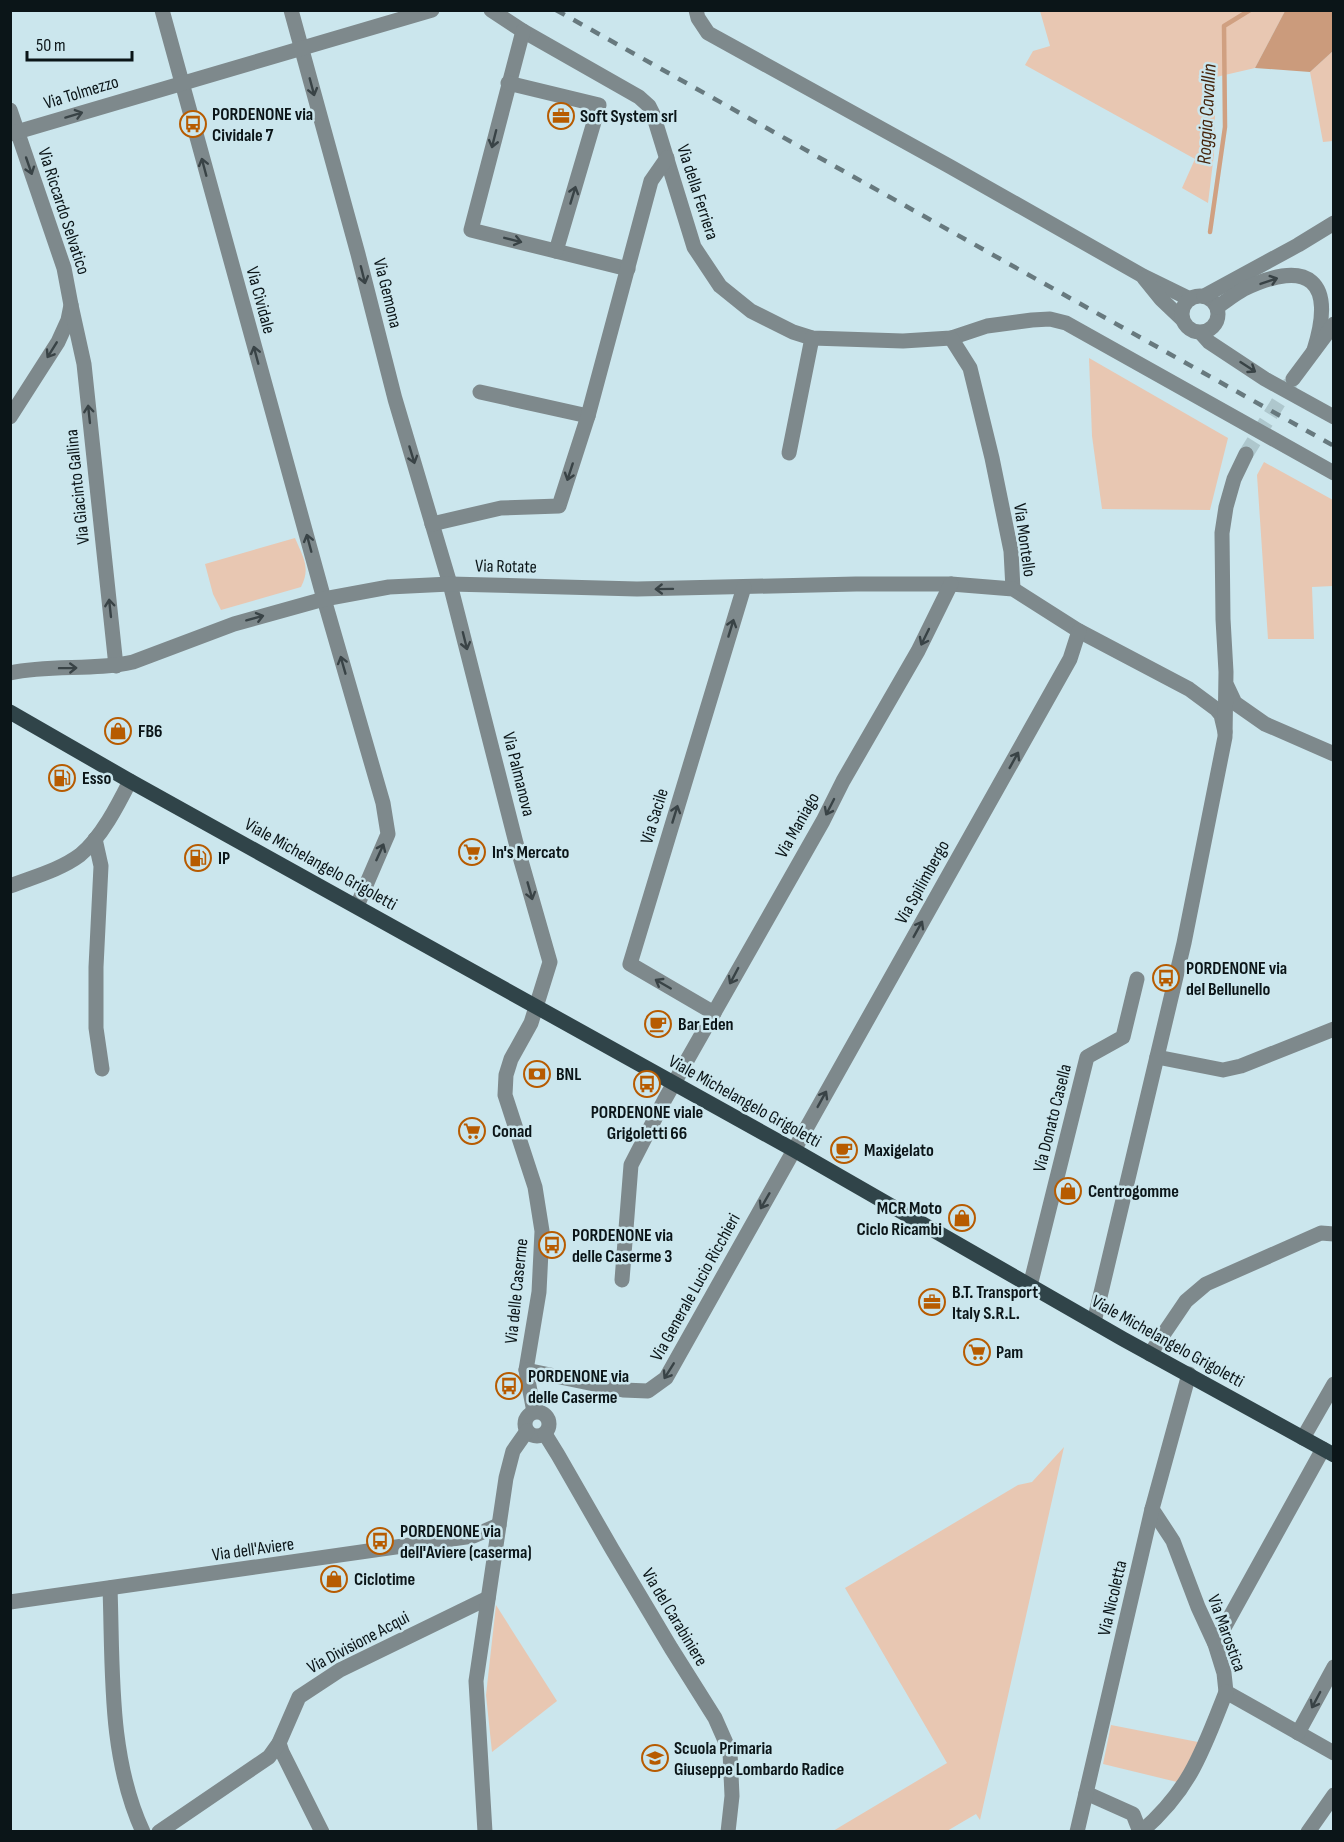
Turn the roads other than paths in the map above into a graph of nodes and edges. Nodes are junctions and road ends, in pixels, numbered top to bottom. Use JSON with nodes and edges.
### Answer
{"nodes":[{"id":1,"x":162,"y":10,"type":"edge"},
{"id":2,"x":291,"y":10,"type":"edge"},
{"id":3,"x":432,"y":10,"type":"edge"},
{"id":4,"x":491,"y":10,"type":"edge"},
{"id":5,"x":696,"y":10,"type":"edge"},
{"id":6,"x":523,"y":31,"type":"junction"},
{"id":7,"x":301,"y":48,"type":"junction"},
{"id":8,"x":508,"y":82,"type":"junction"},
{"id":9,"x":181,"y":83,"type":"junction"},
{"id":10,"x":10,"y":110,"type":"edge"},
{"id":11,"x":14,"y":133,"type":"edge"},
{"id":12,"x":667,"y":158,"type":"junction"},
{"id":13,"x":1334,"y":223,"type":"edge"},
{"id":14,"x":556,"y":251,"type":"junction"},
{"id":15,"x":628,"y":269,"type":"junction"},
{"id":16,"x":1143,"y":276,"type":"junction"},
{"id":17,"x":1197,"y":297,"type":"junction"},
{"id":18,"x":71,"y":305,"type":"junction"},
{"id":19,"x":1217,"y":307,"type":"junction"},
{"id":20,"x":1334,"y":307,"type":"edge"},
{"id":21,"x":1181,"y":318,"type":"junction"},
{"id":22,"x":1334,"y":324,"type":"edge"},
{"id":23,"x":1201,"y":333,"type":"junction"},
{"id":24,"x":812,"y":338,"type":"junction"},
{"id":25,"x":951,"y":338,"type":"junction"},
{"id":26,"x":1316,"y":343,"type":"junction"},
{"id":27,"x":1293,"y":379,"type":"tunnel mouth"},
{"id":28,"x":480,"y":392,"type":"dead end"},
{"id":29,"x":10,"y":417,"type":"edge"},
{"id":30,"x":588,"y":417,"type":"junction"},
{"id":31,"x":1334,"y":417,"type":"edge"},
{"id":32,"x":789,"y":453,"type":"dead end"},
{"id":33,"x":1246,"y":454,"type":"tunnel mouth"},
{"id":34,"x":1334,"y":473,"type":"edge"},
{"id":35,"x":432,"y":524,"type":"junction"},
{"id":36,"x":450,"y":584,"type":"junction"},
{"id":37,"x":951,"y":584,"type":"junction"},
{"id":38,"x":744,"y":587,"type":"junction"},
{"id":39,"x":1012,"y":590,"type":"junction"},
{"id":40,"x":324,"y":599,"type":"junction"},
{"id":41,"x":1079,"y":631,"type":"junction"},
{"id":42,"x":116,"y":666,"type":"junction"},
{"id":43,"x":10,"y":673,"type":"edge"},
{"id":44,"x":1225,"y":680,"type":"junction"},
{"id":45,"x":1189,"y":689,"type":"junction"},
{"id":46,"x":10,"y":712,"type":"edge"},
{"id":47,"x":1265,"y":724,"type":"junction"},
{"id":48,"x":1225,"y":732,"type":"junction"},
{"id":49,"x":1334,"y":754,"type":"edge"},
{"id":50,"x":130,"y":781,"type":"junction"},
{"id":51,"x":95,"y":838,"type":"junction"},
{"id":52,"x":10,"y":886,"type":"edge"},
{"id":53,"x":357,"y":906,"type":"junction"},
{"id":54,"x":1137,"y":979,"type":"dead end"},
{"id":55,"x":537,"y":1007,"type":"junction"},
{"id":56,"x":714,"y":1013,"type":"junction"},
{"id":57,"x":1334,"y":1029,"type":"edge"},
{"id":58,"x":1157,"y":1057,"type":"junction"},
{"id":59,"x":102,"y":1069,"type":"dead end"},
{"id":60,"x":674,"y":1084,"type":"junction"},
{"id":61,"x":794,"y":1150,"type":"junction"},
{"id":62,"x":1334,"y":1234,"type":"edge"},
{"id":63,"x":622,"y":1280,"type":"dead end"},
{"id":64,"x":1030,"y":1286,"type":"junction"},
{"id":65,"x":1094,"y":1322,"type":"junction"},
{"id":66,"x":1150,"y":1354,"type":"junction"},
{"id":67,"x":526,"y":1370,"type":"junction"},
{"id":68,"x":1189,"y":1374,"type":"junction"},
{"id":69,"x":1334,"y":1384,"type":"edge"},
{"id":70,"x":534,"y":1412,"type":"junction"},
{"id":71,"x":527,"y":1431,"type":"junction"},
{"id":72,"x":545,"y":1434,"type":"junction"},
{"id":73,"x":1303,"y":1438,"type":"junction"},
{"id":74,"x":1328,"y":1452,"type":"edge"},
{"id":75,"x":1152,"y":1509,"type":"junction"},
{"id":76,"x":499,"y":1525,"type":"junction"},
{"id":77,"x":110,"y":1588,"type":"junction"},
{"id":78,"x":488,"y":1598,"type":"junction"},
{"id":79,"x":10,"y":1602,"type":"edge"},
{"id":80,"x":1215,"y":1644,"type":"junction"},
{"id":81,"x":1334,"y":1667,"type":"edge"},
{"id":82,"x":1226,"y":1692,"type":"junction"},
{"id":83,"x":1298,"y":1733,"type":"junction"},
{"id":84,"x":279,"y":1743,"type":"junction"},
{"id":85,"x":1334,"y":1753,"type":"edge"},
{"id":86,"x":1086,"y":1793,"type":"junction"},
{"id":87,"x":1334,"y":1795,"type":"edge"},
{"id":88,"x":143,"y":1832,"type":"edge"},
{"id":89,"x":159,"y":1832,"type":"edge"},
{"id":90,"x":322,"y":1832,"type":"edge"},
{"id":91,"x":485,"y":1832,"type":"edge"},
{"id":92,"x":728,"y":1832,"type":"edge"},
{"id":93,"x":1077,"y":1832,"type":"edge"},
{"id":94,"x":1141,"y":1832,"type":"edge"},
{"id":95,"x":1308,"y":1832,"type":"edge"}],
"edges":[{"from":1,"to":9,"type":"street","name":"Via Cividale"},
{"from":2,"to":7,"type":"street","name":"Via Gemona"},
{"from":3,"to":7,"type":"street","name":"Via Tolmezzo"},
{"from":4,"to":6,"type":"street","name":"Via della Ferriera"},
{"from":5,"to":16,"type":"street"},
{"from":6,"to":8,"type":"street"},
{"from":6,"to":12,"type":"street","name":"Via della Ferriera"},
{"from":7,"to":9,"type":"street","name":"Via Tolmezzo"},
{"from":7,"to":35,"type":"street","name":"Via Gemona","one_way":true},
{"from":8,"to":14,"type":"street","one_way":true},
{"from":14,"to":8,"type":"street","one_way":true},
{"from":11,"to":9,"type":"street","name":"Via Tolmezzo","one_way":true},
{"from":40,"to":9,"type":"street","name":"Via Cividale","one_way":true},
{"from":10,"to":11,"type":"street","name":"Via Riccardo Selvatico"},
{"from":11,"to":18,"type":"street","name":"Via Riccardo Selvatico","one_way":true},
{"from":12,"to":15,"type":"street"},
{"from":12,"to":24,"type":"street","name":"Via della Ferriera"},
{"from":13,"to":17,"type":"street"},
{"from":14,"to":15,"type":"street"},
{"from":15,"to":30,"type":"street"},
{"from":16,"to":17,"type":"street"},
{"from":16,"to":21,"type":"street"},
{"from":17,"to":19,"type":"street"},
{"from":17,"to":21,"type":"street"},
{"from":18,"to":29,"type":"street","name":"Via Riccardo Selvatico","one_way":true},
{"from":42,"to":18,"type":"street","name":"Via Giacinto Gallina","one_way":true},
{"from":19,"to":23,"type":"street"},
{"from":19,"to":26,"type":"street","one_way":true},
{"from":20,"to":26,"type":"street"},
{"from":21,"to":23,"type":"street"},
{"from":22,"to":26,"type":"street"},
{"from":23,"to":31,"type":"street","one_way":true},
{"from":24,"to":25,"type":"street","name":"Via della Ferriera"},
{"from":24,"to":32,"type":"street"},
{"from":25,"to":34,"type":"street","name":"Via della Ferriera"},
{"from":25,"to":39,"type":"street","name":"Via Montello"},
{"from":26,"to":27,"type":"street"},
{"from":28,"to":30,"type":"street"},
{"from":30,"to":35,"type":"street","one_way":true},
{"from":33,"to":44,"type":"street"},
{"from":35,"to":36,"type":"street","name":"Via Gemona"},
{"from":38,"to":36,"type":"street","name":"Via Rotate","one_way":true},
{"from":36,"to":40,"type":"street","name":"Via Rotate"},
{"from":36,"to":55,"type":"street","name":"Via Palmanova","one_way":true},
{"from":37,"to":38,"type":"street","name":"Via Rotate"},
{"from":37,"to":39,"type":"street","name":"Via Rotate"},
{"from":37,"to":56,"type":"street","name":"Via Maniago","one_way":true},
{"from":56,"to":38,"type":"street","name":"Via Sacile","one_way":true},
{"from":39,"to":41,"type":"street","name":"Via Montello"},
{"from":42,"to":40,"type":"street","name":"Via Rotate","one_way":true},
{"from":53,"to":40,"type":"street","name":"Via Cividale","one_way":true},
{"from":41,"to":45,"type":"street","name":"Via Montello"},
{"from":61,"to":41,"type":"street","name":"Via Spilimbergo","one_way":true},
{"from":43,"to":42,"type":"street","name":"Via Rotate","one_way":true},
{"from":44,"to":45,"type":"street"},
{"from":44,"to":47,"type":"street"},
{"from":44,"to":48,"type":"street"},
{"from":45,"to":48,"type":"street","name":"Via Montello"},
{"from":46,"to":50,"type":"main road","name":"Viale Michelangelo Grigoletti"},
{"from":47,"to":48,"type":"street"},
{"from":47,"to":49,"type":"street"},
{"from":48,"to":58,"type":"street"},
{"from":50,"to":51,"type":"street"},
{"from":50,"to":53,"type":"main road","name":"Viale Michelangelo Grigoletti"},
{"from":51,"to":52,"type":"street"},
{"from":51,"to":59,"type":"street"},
{"from":53,"to":55,"type":"main road","name":"Viale Michelangelo Grigoletti"},
{"from":54,"to":64,"type":"street","name":"Via Donato Casella"},
{"from":55,"to":60,"type":"main road","name":"Viale Michelangelo Grigoletti"},
{"from":55,"to":67,"type":"street","name":"Via delle Caserme"},
{"from":56,"to":60,"type":"street","name":"Via Maniago"},
{"from":57,"to":58,"type":"street"},
{"from":58,"to":65,"type":"street"},
{"from":60,"to":61,"type":"main road","name":"Viale Michelangelo Grigoletti"},
{"from":60,"to":63,"type":"street","name":"Via Maniago"},
{"from":61,"to":64,"type":"main road","name":"Viale Michelangelo Grigoletti"},
{"from":61,"to":67,"type":"street","name":"Via Generale Lucio Ricchieri","one_way":true},
{"from":62,"to":66,"type":"street"},
{"from":64,"to":65,"type":"main road","name":"Viale Michelangelo Grigoletti"},
{"from":65,"to":66,"type":"main road","name":"Viale Michelangelo Grigoletti"},
{"from":66,"to":68,"type":"main road","name":"Viale Michelangelo Grigoletti"},
{"from":67,"to":70,"type":"street","name":"Via delle Caserme"},
{"from":68,"to":73,"type":"main road","name":"Viale Michelangelo Grigoletti"},
{"from":68,"to":75,"type":"street","name":"Via Nicoletta"},
{"from":69,"to":73,"type":"street"},
{"from":70,"to":71,"type":"street"},
{"from":70,"to":72,"type":"street","name":"Via delle Caserme"},
{"from":71,"to":72,"type":"street"},
{"from":71,"to":76,"type":"street"},
{"from":72,"to":92,"type":"street","name":"Via del Carabiniere"},
{"from":73,"to":74,"type":"main road","name":"Viale Michelangelo Grigoletti"},
{"from":74,"to":80,"type":"street"},
{"from":75,"to":80,"type":"street","name":"Via Marostica"},
{"from":75,"to":86,"type":"street","name":"Via Nicoletta"},
{"from":76,"to":77,"type":"street","name":"Via dell'Aviere"},
{"from":76,"to":78,"type":"street"},
{"from":77,"to":79,"type":"street","name":"Via dell'Aviere"},
{"from":77,"to":88,"type":"street"},
{"from":78,"to":84,"type":"street","name":"Via Divisione Acqui"},
{"from":78,"to":91,"type":"street"},
{"from":80,"to":82,"type":"street","name":"Via Marostica"},
{"from":81,"to":83,"type":"street","one_way":true},
{"from":82,"to":83,"type":"street","name":"Via Marostica"},
{"from":82,"to":94,"type":"street"},
{"from":83,"to":85,"type":"street","name":"Via Marostica"},
{"from":84,"to":89,"type":"street","name":"Via Divisione Acqui"},
{"from":84,"to":90,"type":"street"},
{"from":86,"to":93,"type":"street","name":"Via Nicoletta"},
{"from":86,"to":94,"type":"street"},
{"from":87,"to":95,"type":"street"}]}
